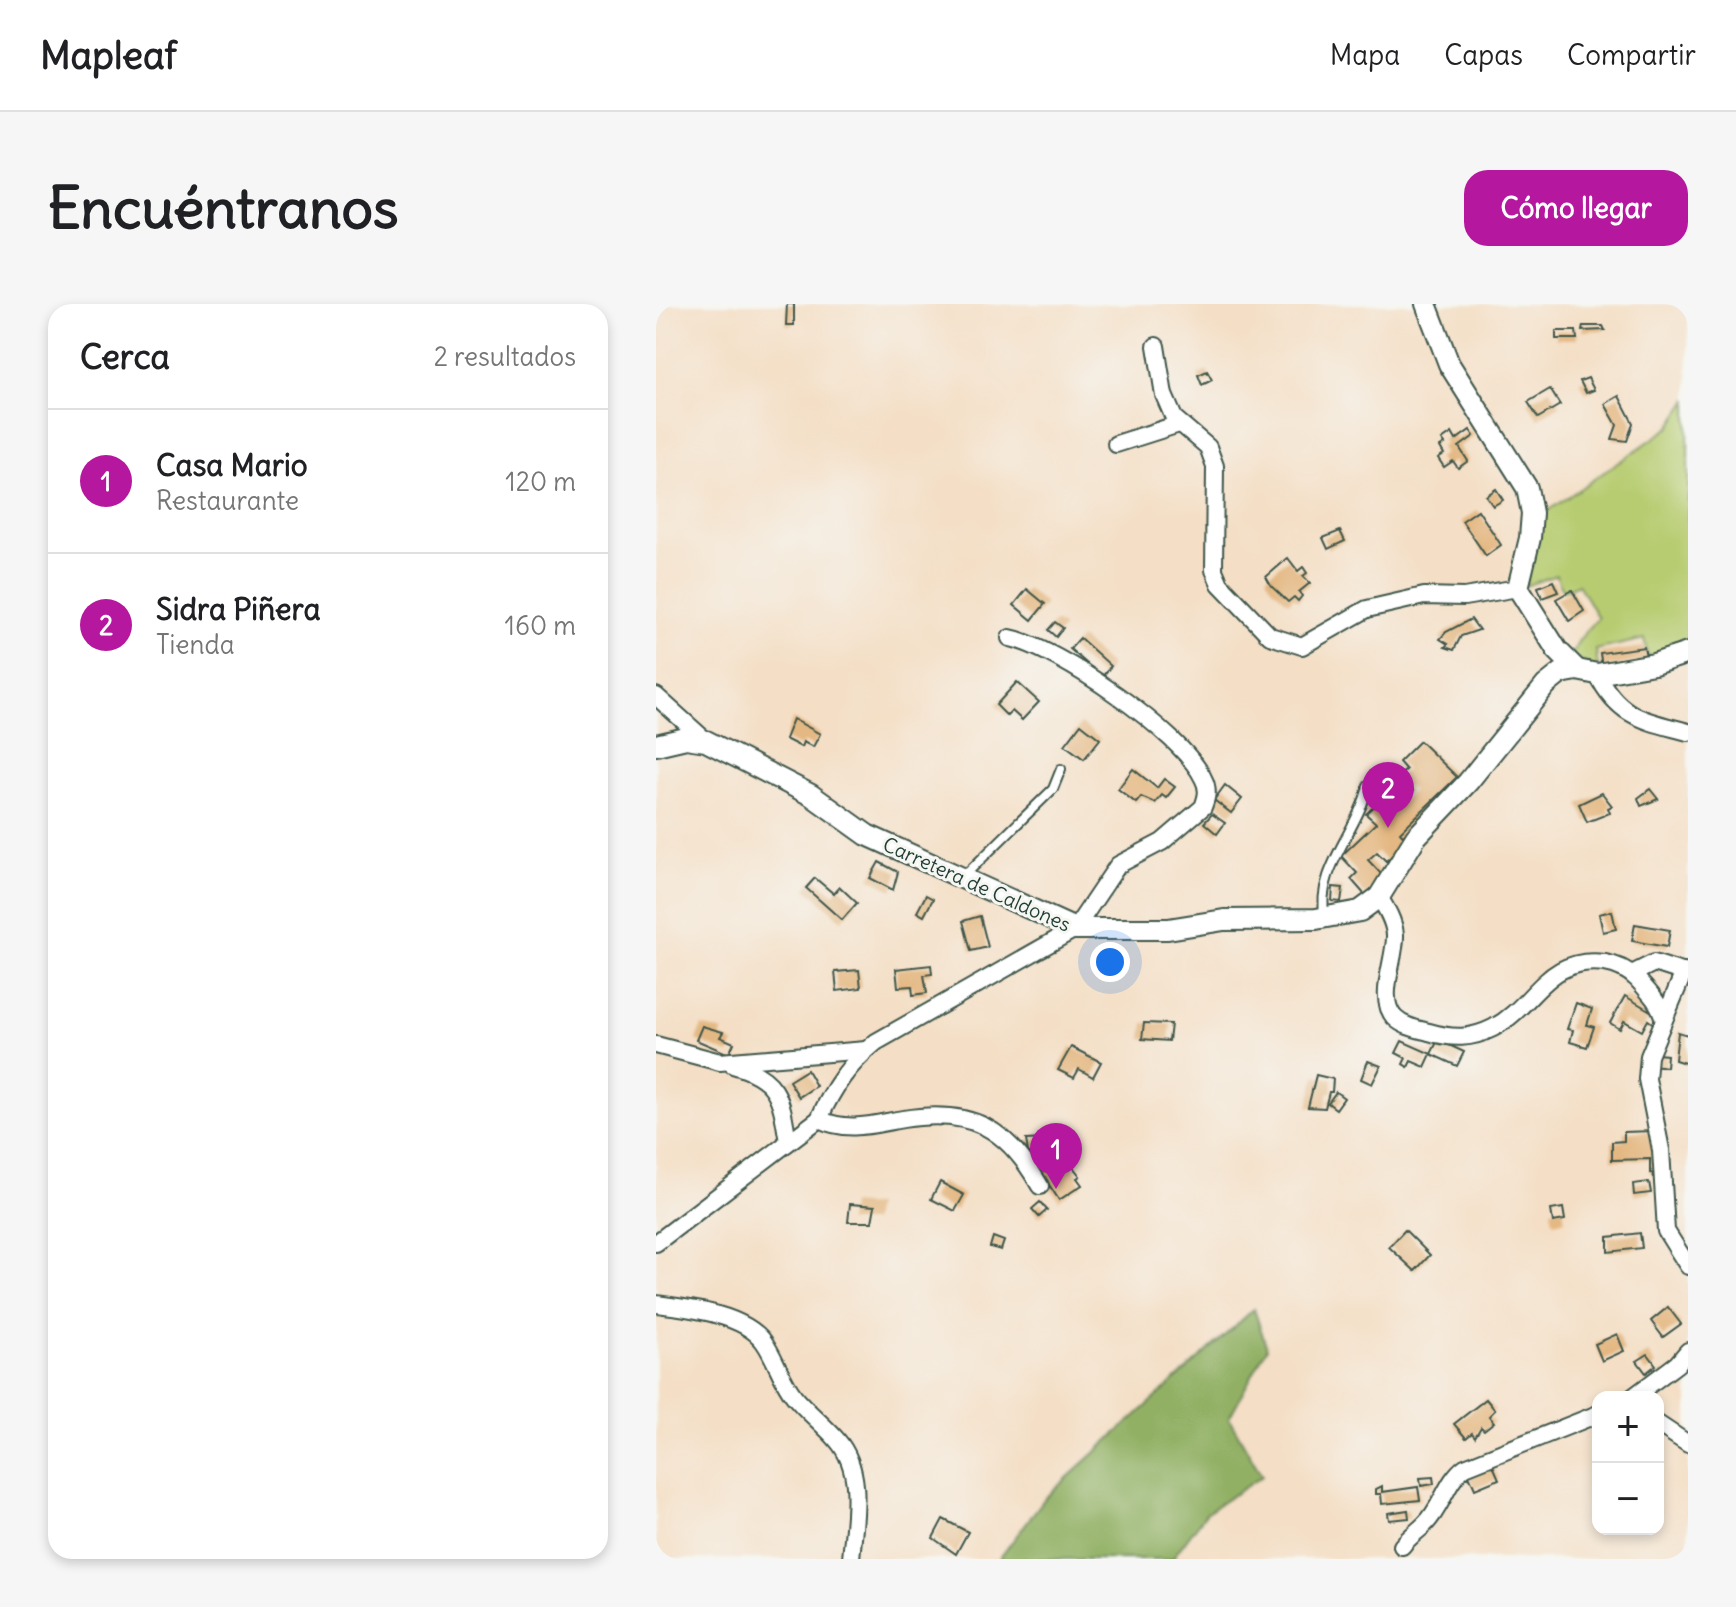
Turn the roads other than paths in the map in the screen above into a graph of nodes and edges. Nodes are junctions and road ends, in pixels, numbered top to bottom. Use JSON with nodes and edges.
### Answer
{"nodes":[{"id":1,"x":1426,"y":304,"type":"edge"},
{"id":2,"x":1156,"y":346,"type":"dead end"},
{"id":3,"x":1179,"y":424,"type":"junction"},
{"id":4,"x":1116,"y":444,"type":"dead end"},
{"id":5,"x":1518,"y":588,"type":"junction"},
{"id":6,"x":1010,"y":638,"type":"dead end"},
{"id":7,"x":1688,"y":653,"type":"edge"},
{"id":8,"x":1587,"y":672,"type":"junction"},
{"id":9,"x":656,"y":696,"type":"edge"},
{"id":10,"x":1688,"y":732,"type":"edge"},
{"id":11,"x":706,"y":741,"type":"junction"},
{"id":12,"x":656,"y":745,"type":"edge"},
{"id":13,"x":1061,"y":769,"type":"dead end"},
{"id":14,"x":1368,"y":786,"type":"dead end"},
{"id":15,"x":962,"y":879,"type":"junction"},
{"id":16,"x":1379,"y":897,"type":"junction"},
{"id":17,"x":1325,"y":918,"type":"junction"},
{"id":18,"x":1075,"y":929,"type":"junction"},
{"id":19,"x":1686,"y":973,"type":"edge"},
{"id":20,"x":1632,"y":974,"type":"junction"},
{"id":21,"x":1664,"y":1019,"type":"junction"},
{"id":22,"x":656,"y":1045,"type":"edge"},
{"id":23,"x":866,"y":1050,"type":"junction"},
{"id":24,"x":720,"y":1062,"type":"junction"},
{"id":25,"x":819,"y":1119,"type":"junction"},
{"id":26,"x":788,"y":1142,"type":"junction"},
{"id":27,"x":1040,"y":1186,"type":"dead end"},
{"id":28,"x":656,"y":1243,"type":"edge"},
{"id":29,"x":1688,"y":1266,"type":"edge"},
{"id":30,"x":656,"y":1304,"type":"edge"},
{"id":31,"x":1688,"y":1351,"type":"edge"},
{"id":32,"x":1641,"y":1391,"type":"edge"},
{"id":33,"x":1592,"y":1416,"type":"edge"},
{"id":34,"x":1664,"y":1428,"type":"edge"},
{"id":35,"x":1688,"y":1444,"type":"edge"},
{"id":36,"x":1402,"y":1546,"type":"dead end"},
{"id":37,"x":851,"y":1559,"type":"edge"}],
"edges":[{"from":1,"to":5,"type":"street"},
{"from":2,"to":3,"type":"street"},
{"from":3,"to":4,"type":"street"},
{"from":3,"to":5,"type":"street"},
{"from":5,"to":8,"type":"street"},
{"from":6,"to":18,"type":"street"},
{"from":7,"to":8,"type":"street"},
{"from":8,"to":10,"type":"street"},
{"from":8,"to":16,"type":"street"},
{"from":9,"to":11,"type":"street"},
{"from":11,"to":12,"type":"street","name":"Carretera de Caldones"},
{"from":11,"to":15,"type":"street","name":"Carretera de Caldones"},
{"from":13,"to":15,"type":"lane"},
{"from":14,"to":17,"type":"lane"},
{"from":15,"to":18,"type":"street","name":"Carretera de Caldones"},
{"from":16,"to":17,"type":"street","name":"Carretera de Caldones"},
{"from":16,"to":20,"type":"street"},
{"from":17,"to":18,"type":"street","name":"Carretera de Caldones"},
{"from":18,"to":23,"type":"street"},
{"from":19,"to":20,"type":"street"},
{"from":19,"to":21,"type":"street"},
{"from":20,"to":21,"type":"street"},
{"from":21,"to":29,"type":"street"},
{"from":22,"to":24,"type":"street"},
{"from":23,"to":24,"type":"street"},
{"from":23,"to":25,"type":"street"},
{"from":24,"to":26,"type":"street"},
{"from":25,"to":26,"type":"street"},
{"from":25,"to":27,"type":"street"},
{"from":26,"to":28,"type":"street"},
{"from":30,"to":37,"type":"street"},
{"from":31,"to":32,"type":"street"},
{"from":33,"to":36,"type":"street"},
{"from":34,"to":35,"type":"street"}]}
